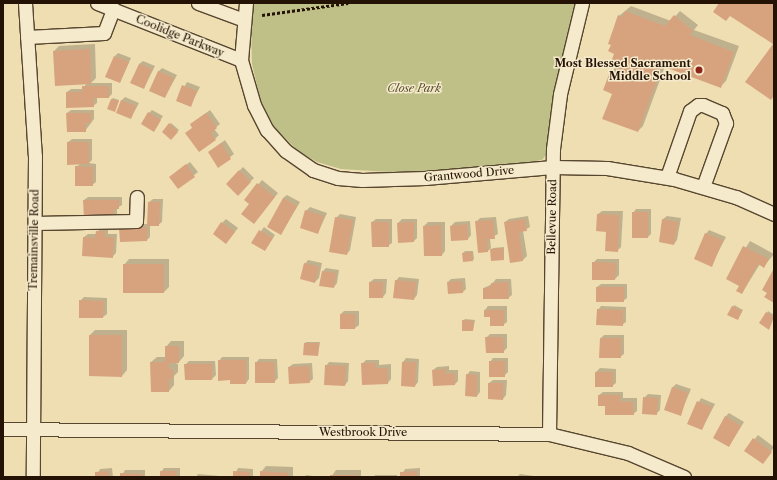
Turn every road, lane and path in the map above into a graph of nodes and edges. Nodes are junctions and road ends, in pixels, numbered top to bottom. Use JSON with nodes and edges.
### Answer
{"nodes":[{"id":1,"x":25,"y":3,"type":"edge"},
{"id":2,"x":98,"y":3,"type":"edge"},
{"id":3,"x":198,"y":3,"type":"edge"},
{"id":4,"x":246,"y":3,"type":"edge"},
{"id":5,"x":348,"y":3,"type":"edge"},
{"id":6,"x":582,"y":3,"type":"edge"},
{"id":7,"x":113,"y":9,"type":"junction"},
{"id":8,"x":262,"y":15,"type":"dead end"},
{"id":9,"x":244,"y":20,"type":"junction"},
{"id":10,"x":27,"y":37,"type":"junction"},
{"id":11,"x":241,"y":60,"type":"junction"},
{"id":12,"x":553,"y":167,"type":"junction"},
{"id":13,"x":667,"y":177,"type":"junction"},
{"id":14,"x":703,"y":187,"type":"junction"},
{"id":15,"x":138,"y":197,"type":"dead end"},
{"id":16,"x":774,"y":214,"type":"edge"},
{"id":17,"x":35,"y":223,"type":"junction"},
{"id":18,"x":3,"y":429,"type":"edge"},
{"id":19,"x":35,"y":429,"type":"junction"},
{"id":20,"x":549,"y":434,"type":"junction"},
{"id":21,"x":33,"y":477,"type":"edge"},
{"id":22,"x":684,"y":477,"type":"edge"}],
"edges":[{"from":1,"to":10,"type":"street","name":"Tremainsville Road"},
{"from":2,"to":7,"type":"street","name":"Coolidge Parkway"},
{"from":3,"to":9,"type":"street"},
{"from":4,"to":9,"type":"street","name":"Grantwood Drive"},
{"from":5,"to":8,"type":"path"},
{"from":6,"to":12,"type":"street","name":"Bellevue Road"},
{"from":7,"to":10,"type":"street"},
{"from":7,"to":11,"type":"street","name":"Coolidge Parkway"},
{"from":9,"to":11,"type":"street","name":"Grantwood Drive"},
{"from":10,"to":17,"type":"street","name":"Tremainsville Road"},
{"from":11,"to":12,"type":"street","name":"Grantwood Drive"},
{"from":12,"to":13,"type":"street","name":"Grantwood Drive"},
{"from":12,"to":20,"type":"street","name":"Bellevue Road"},
{"from":13,"to":14,"type":"street","name":"Grantwood Drive"},
{"from":13,"to":14,"type":"street"},
{"from":14,"to":16,"type":"street","name":"Grantwood Drive"},
{"from":15,"to":17,"type":"street"},
{"from":17,"to":19,"type":"street","name":"Tremainsville Road"},
{"from":18,"to":19,"type":"street","name":"Westbrook Drive"},
{"from":19,"to":20,"type":"street","name":"Westbrook Drive"},
{"from":19,"to":21,"type":"street","name":"Tremainsville Road"},
{"from":20,"to":22,"type":"street","name":"Westbrook Drive"}]}
